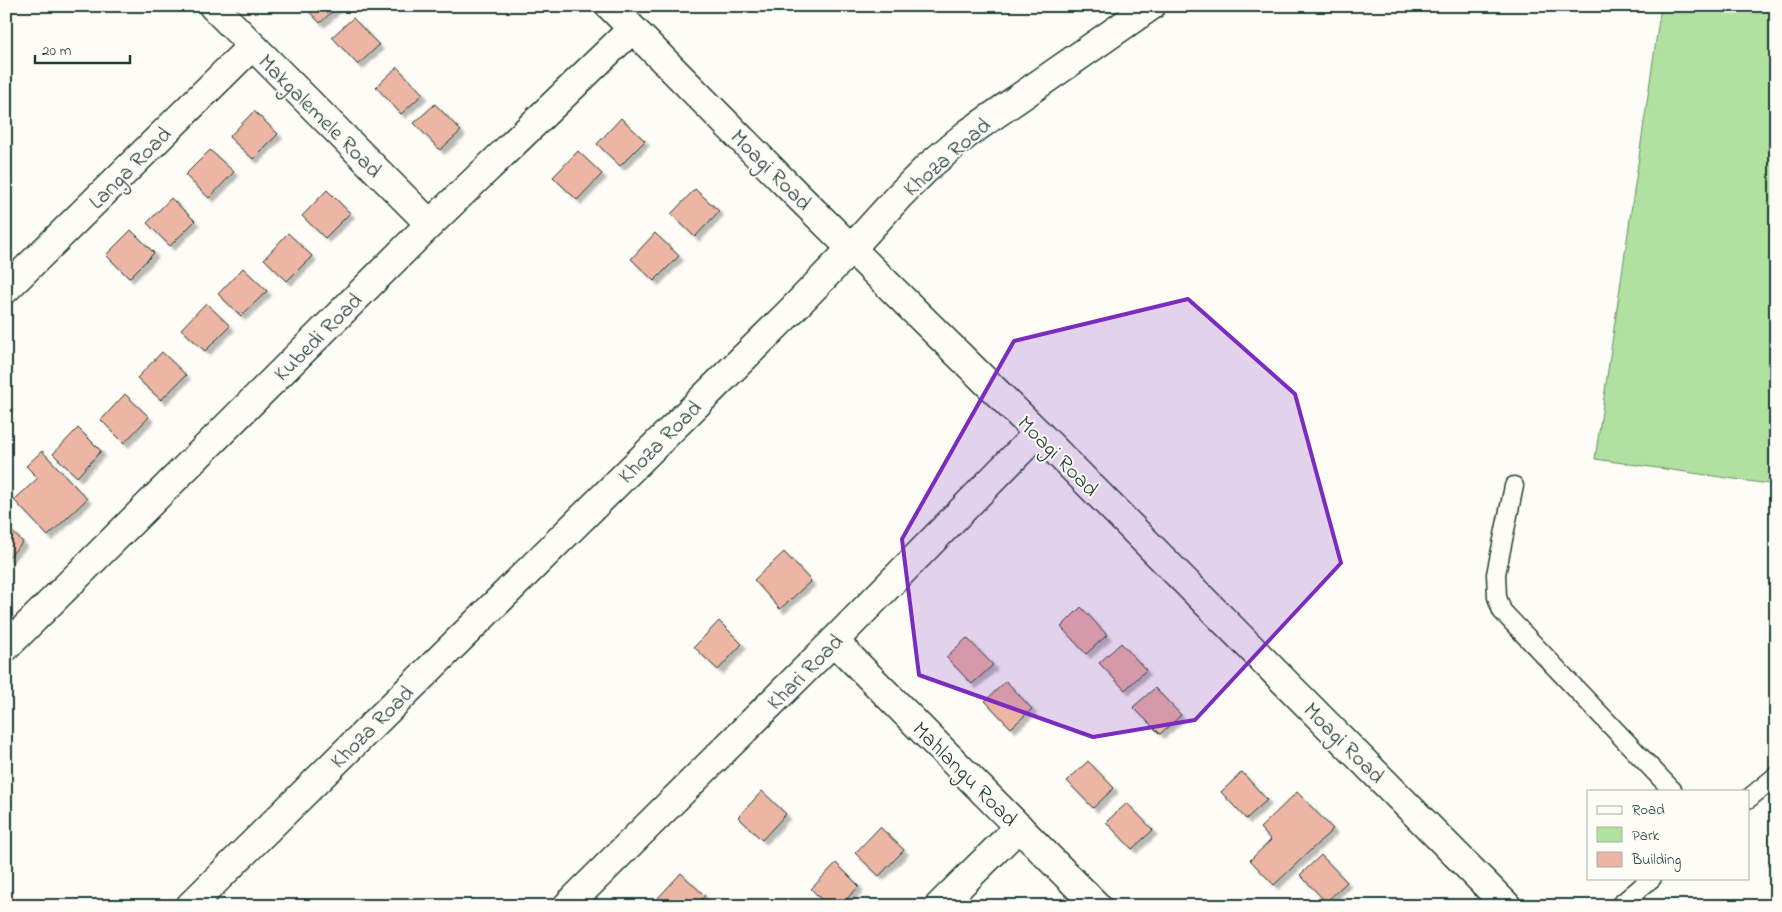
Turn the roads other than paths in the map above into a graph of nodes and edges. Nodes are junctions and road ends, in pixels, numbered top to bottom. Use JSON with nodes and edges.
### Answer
{"nodes":[{"id":1,"x":213,"y":6,"type":"edge"},
{"id":2,"x":610,"y":6,"type":"edge"},
{"id":3,"x":1151,"y":6,"type":"edge"},
{"id":4,"x":632,"y":29,"type":"junction"},
{"id":5,"x":252,"y":46,"type":"junction"},
{"id":6,"x":430,"y":224,"type":"junction"},
{"id":7,"x":852,"y":248,"type":"junction"},
{"id":8,"x":6,"y":289,"type":"edge"},
{"id":9,"x":1038,"y":433,"type":"junction"},
{"id":10,"x":1514,"y":486,"type":"dead end"},
{"id":11,"x":834,"y":641,"type":"junction"},
{"id":12,"x":6,"y":647,"type":"edge"},
{"id":13,"x":1776,"y":776,"type":"edge"},
{"id":14,"x":1672,"y":790,"type":"edge"},
{"id":15,"x":1750,"y":796,"type":"edge"},
{"id":16,"x":1019,"y":827,"type":"junction"},
{"id":17,"x":1650,"y":880,"type":"edge"},
{"id":18,"x":190,"y":906,"type":"edge"},
{"id":19,"x":567,"y":906,"type":"edge"},
{"id":20,"x":939,"y":906,"type":"edge"},
{"id":21,"x":1098,"y":906,"type":"edge"},
{"id":22,"x":1507,"y":906,"type":"edge"},
{"id":23,"x":1619,"y":906,"type":"edge"}],
"edges":[{"from":1,"to":5,"type":"street","name":"Makgalemele Road"},
{"from":2,"to":4,"type":"street","name":"Moagi Road"},
{"from":3,"to":7,"type":"street","name":"Khoza Road"},
{"from":4,"to":6,"type":"street","name":"Kubedi Road"},
{"from":4,"to":7,"type":"street","name":"Moagi Road"},
{"from":5,"to":6,"type":"street","name":"Makgalemele Road"},
{"from":5,"to":8,"type":"street","name":"Langa Road"},
{"from":6,"to":12,"type":"street","name":"Kubedi Road"},
{"from":7,"to":9,"type":"street","name":"Moagi Road"},
{"from":7,"to":18,"type":"street","name":"Khoza Road"},
{"from":9,"to":11,"type":"street","name":"Khari Road"},
{"from":9,"to":22,"type":"street","name":"Moagi Road"},
{"from":10,"to":14,"type":"lane"},
{"from":11,"to":16,"type":"street","name":"Mahlangu Road"},
{"from":11,"to":19,"type":"street","name":"Khari Road"},
{"from":13,"to":15,"type":"lane"},
{"from":16,"to":20,"type":"street"},
{"from":16,"to":21,"type":"street","name":"Mahlangu Road"},
{"from":17,"to":23,"type":"lane"}]}
